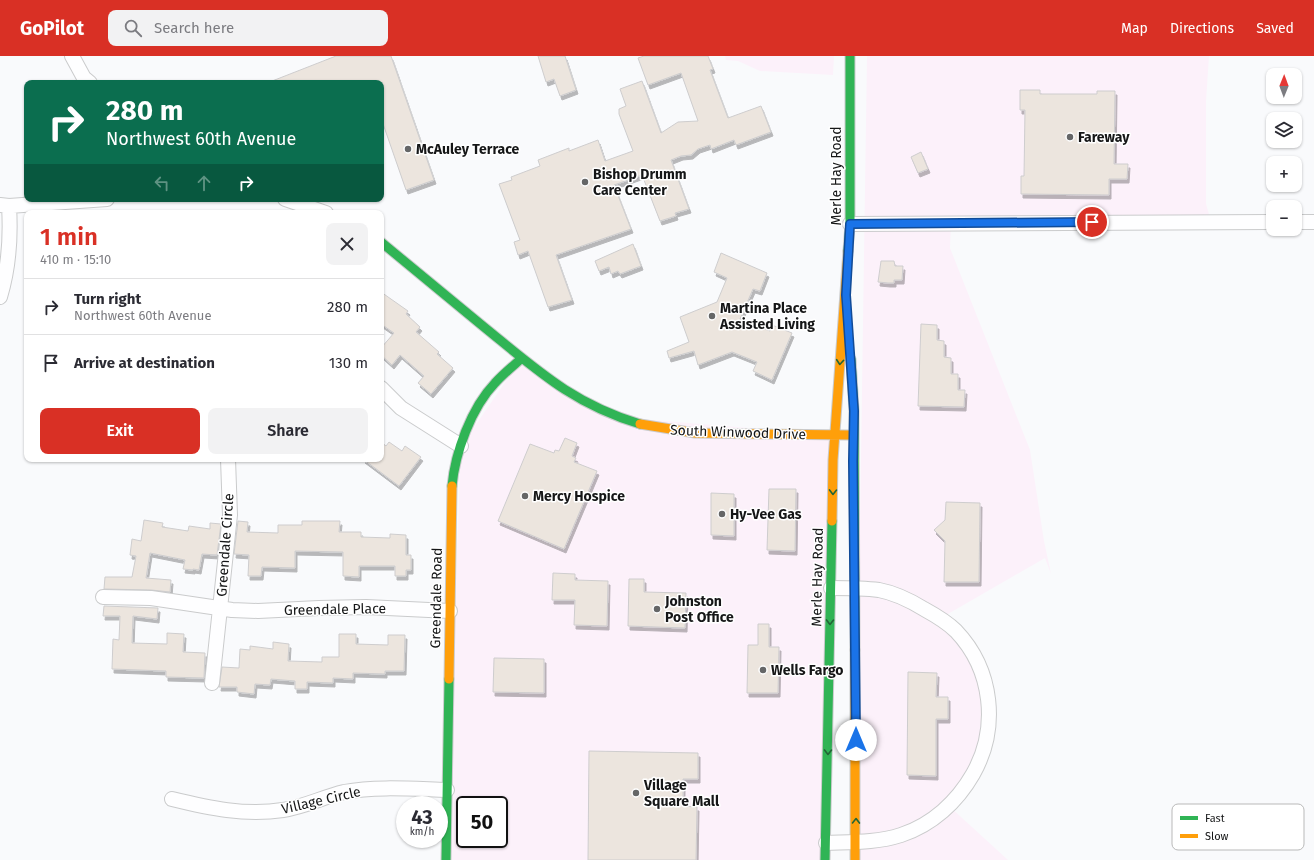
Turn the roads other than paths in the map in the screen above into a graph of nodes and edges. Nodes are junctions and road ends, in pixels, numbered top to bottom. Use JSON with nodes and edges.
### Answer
{"nodes":[{"id":1,"x":72,"y":56,"type":"edge"},
{"id":2,"x":850,"y":56,"type":"edge"},
{"id":3,"x":86,"y":80,"type":"edge"},
{"id":4,"x":63,"y":202,"type":"edge"},
{"id":5,"x":295,"y":202,"type":"edge"},
{"id":6,"x":4,"y":206,"type":"edge"},
{"id":7,"x":317,"y":210,"type":"edge"},
{"id":8,"x":1266,"y":222,"type":"edge"},
{"id":9,"x":1302,"y":222,"type":"edge"},
{"id":10,"x":1314,"y":222,"type":"edge"},
{"id":11,"x":850,"y":224,"type":"junction"},
{"id":12,"x":384,"y":244,"type":"edge"},
{"id":13,"x":846,"y":295,"type":"junction"},
{"id":14,"x":0,"y":298,"type":"edge"},
{"id":15,"x":522,"y":358,"type":"junction"},
{"id":16,"x":384,"y":391,"type":"edge"},
{"id":17,"x":835,"y":435,"type":"junction"},
{"id":18,"x":854,"y":435,"type":"junction"},
{"id":19,"x":461,"y":446,"type":"junction"},
{"id":20,"x":228,"y":462,"type":"edge"},
{"id":21,"x":831,"y":588,"type":"junction"},
{"id":22,"x":855,"y":588,"type":"junction"},
{"id":23,"x":103,"y":597,"type":"dead end"},
{"id":24,"x":220,"y":608,"type":"junction"},
{"id":25,"x":450,"y":610,"type":"junction"},
{"id":26,"x":212,"y":683,"type":"dead end"},
{"id":27,"x":447,"y":790,"type":"junction"},
{"id":28,"x":172,"y":799,"type":"dead end"},
{"id":29,"x":826,"y":842,"type":"junction"},
{"id":30,"x":855,"y":842,"type":"junction"},
{"id":31,"x":446,"y":860,"type":"edge"},
{"id":32,"x":825,"y":860,"type":"edge"},
{"id":33,"x":855,"y":860,"type":"edge"}],
"edges":[{"from":1,"to":3,"type":"street"},
{"from":2,"to":11,"type":"main road","name":"Merle Hay Road"},
{"from":4,"to":6,"type":"street"},
{"from":5,"to":7,"type":"street"},
{"from":6,"to":14,"type":"street"},
{"from":8,"to":11,"type":"street"},
{"from":9,"to":10,"type":"street"},
{"from":11,"to":13,"type":"main road","name":"Merle Hay Road"},
{"from":12,"to":15,"type":"main road","name":"South Winwood Drive"},
{"from":13,"to":17,"type":"main road","name":"Merle Hay Road","one_way":true},
{"from":13,"to":18,"type":"main road","name":"Merle Hay Road"},
{"from":15,"to":17,"type":"main road","name":"South Winwood Drive"},
{"from":15,"to":19,"type":"main road","name":"Greendale Road"},
{"from":16,"to":19,"type":"street"},
{"from":17,"to":18,"type":"main road","name":"South Winwood Drive"},
{"from":17,"to":21,"type":"main road","name":"Merle Hay Road","one_way":true},
{"from":18,"to":22,"type":"main road","name":"Merle Hay Road"},
{"from":19,"to":25,"type":"main road","name":"Greendale Road"},
{"from":20,"to":24,"type":"street","name":"Greendale Circle"},
{"from":21,"to":22,"type":"street"},
{"from":21,"to":29,"type":"main road","name":"Merle Hay Road","one_way":true},
{"from":30,"to":22,"type":"main road","name":"Merle Hay Road","one_way":true},
{"from":22,"to":30,"type":"street"},
{"from":23,"to":24,"type":"street","name":"Greendale Place"},
{"from":24,"to":25,"type":"street","name":"Greendale Place"},
{"from":24,"to":26,"type":"street"},
{"from":25,"to":27,"type":"main road","name":"Greendale Road"},
{"from":27,"to":28,"type":"street","name":"Village Circle"},
{"from":27,"to":31,"type":"main road","name":"Greendale Road"},
{"from":29,"to":30,"type":"street"},
{"from":29,"to":32,"type":"main road","name":"Merle Hay Road"},
{"from":30,"to":33,"type":"main road","name":"Merle Hay Road"}]}
